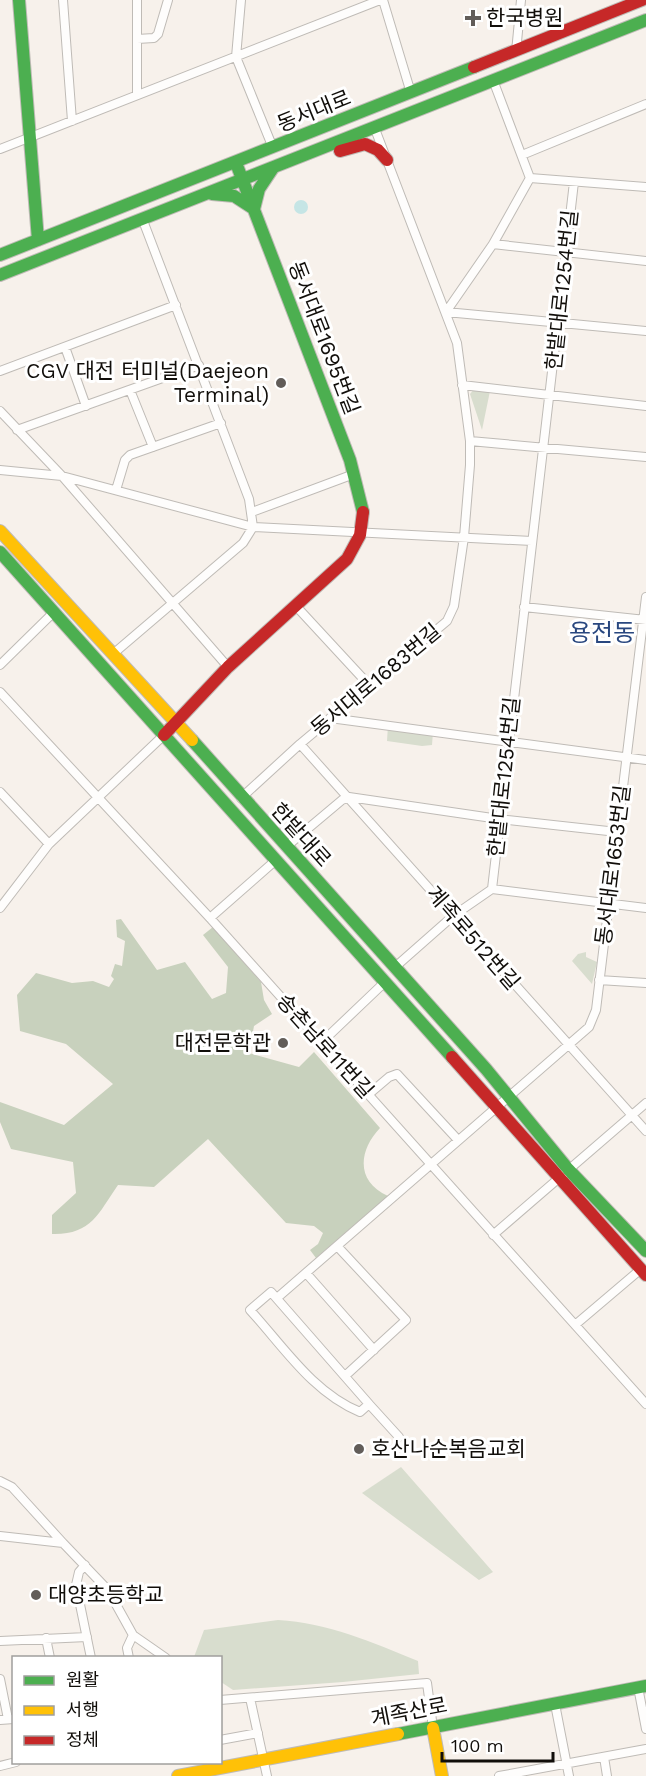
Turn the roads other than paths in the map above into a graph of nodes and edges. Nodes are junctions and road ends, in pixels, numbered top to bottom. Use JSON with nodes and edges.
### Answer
{"nodes":[{"id":1,"x":19,"y":0,"type":"edge"},
{"id":2,"x":63,"y":0,"type":"edge"},
{"id":3,"x":137,"y":0,"type":"edge"},
{"id":4,"x":168,"y":0,"type":"edge"},
{"id":5,"x":241,"y":0,"type":"edge"},
{"id":6,"x":381,"y":0,"type":"edge"},
{"id":7,"x":521,"y":0,"type":"edge"},
{"id":8,"x":642,"y":0,"type":"edge"},
{"id":9,"x":646,"y":20,"type":"edge"},
{"id":10,"x":137,"y":39,"type":"junction"},
{"id":11,"x":516,"y":51,"type":"junction"},
{"id":12,"x":237,"y":57,"type":"junction"},
{"id":13,"x":493,"y":80,"type":"junction"},
{"id":14,"x":411,"y":93,"type":"junction"},
{"id":15,"x":137,"y":95,"type":"junction"},
{"id":16,"x":646,"y":104,"type":"edge"},
{"id":17,"x":72,"y":121,"type":"junction"},
{"id":18,"x":375,"y":129,"type":"junction"},
{"id":19,"x":30,"y":137,"type":"junction"},
{"id":20,"x":273,"y":148,"type":"junction"},
{"id":21,"x":0,"y":149,"type":"edge"},
{"id":22,"x":318,"y":151,"type":"junction"},
{"id":23,"x":522,"y":155,"type":"junction"},
{"id":24,"x":387,"y":160,"type":"junction"},
{"id":25,"x":236,"y":163,"type":"junction"},
{"id":26,"x":275,"y":167,"type":"junction"},
{"id":27,"x":530,"y":178,"type":"junction"},
{"id":28,"x":243,"y":180,"type":"junction"},
{"id":29,"x":574,"y":182,"type":"junction"},
{"id":30,"x":646,"y":187,"type":"edge"},
{"id":31,"x":202,"y":195,"type":"junction"},
{"id":32,"x":254,"y":209,"type":"junction"},
{"id":33,"x":142,"y":218,"type":"junction"},
{"id":34,"x":38,"y":240,"type":"junction"},
{"id":35,"x":493,"y":244,"type":"junction"},
{"id":36,"x":566,"y":253,"type":"junction"},
{"id":37,"x":0,"y":255,"type":"edge"},
{"id":38,"x":646,"y":261,"type":"edge"},
{"id":39,"x":0,"y":275,"type":"edge"},
{"id":40,"x":176,"y":305,"type":"junction"},
{"id":41,"x":446,"y":312,"type":"junction"},
{"id":42,"x":558,"y":322,"type":"junction"},
{"id":43,"x":646,"y":331,"type":"edge"},
{"id":44,"x":64,"y":347,"type":"junction"},
{"id":45,"x":199,"y":365,"type":"junction"},
{"id":46,"x":0,"y":371,"type":"edge"},
{"id":47,"x":462,"y":385,"type":"junction"},
{"id":48,"x":130,"y":390,"type":"junction"},
{"id":49,"x":550,"y":395,"type":"junction"},
{"id":50,"x":86,"y":406,"type":"junction"},
{"id":51,"x":646,"y":406,"type":"edge"},
{"id":52,"x":0,"y":411,"type":"edge"},
{"id":53,"x":220,"y":423,"type":"junction"},
{"id":54,"x":17,"y":430,"type":"junction"},
{"id":55,"x":470,"y":441,"type":"junction"},
{"id":56,"x":153,"y":447,"type":"junction"},
{"id":57,"x":544,"y":448,"type":"junction"},
{"id":58,"x":646,"y":458,"type":"edge"},
{"id":59,"x":0,"y":470,"type":"edge"},
{"id":60,"x":354,"y":474,"type":"junction"},
{"id":61,"x":62,"y":476,"type":"junction"},
{"id":62,"x":116,"y":490,"type":"junction"},
{"id":63,"x":252,"y":512,"type":"junction"},
{"id":64,"x":253,"y":526,"type":"junction"},
{"id":65,"x":0,"y":531,"type":"edge"},
{"id":66,"x":363,"y":531,"type":"junction"},
{"id":67,"x":464,"y":537,"type":"junction"},
{"id":68,"x":532,"y":541,"type":"junction"},
{"id":69,"x":0,"y":552,"type":"edge"},
{"id":70,"x":646,"y":597,"type":"edge"},
{"id":71,"x":174,"y":604,"type":"junction"},
{"id":72,"x":296,"y":605,"type":"junction"},
{"id":73,"x":524,"y":607,"type":"junction"},
{"id":74,"x":54,"y":612,"type":"junction"},
{"id":75,"x":645,"y":620,"type":"edge"},
{"id":76,"x":113,"y":654,"type":"junction"},
{"id":77,"x":0,"y":665,"type":"edge"},
{"id":78,"x":228,"y":667,"type":"junction"},
{"id":79,"x":369,"y":685,"type":"junction"},
{"id":80,"x":0,"y":692,"type":"edge"},
{"id":81,"x":330,"y":718,"type":"junction"},
{"id":82,"x":175,"y":721,"type":"junction"},
{"id":83,"x":164,"y":735,"type":"junction"},
{"id":84,"x":300,"y":744,"type":"junction"},
{"id":85,"x":509,"y":744,"type":"junction"},
{"id":86,"x":626,"y":758,"type":"junction"},
{"id":87,"x":646,"y":760,"type":"edge"},
{"id":88,"x":0,"y":792,"type":"edge"},
{"id":89,"x":98,"y":795,"type":"junction"},
{"id":90,"x":349,"y":797,"type":"junction"},
{"id":91,"x":242,"y":798,"type":"junction"},
{"id":92,"x":499,"y":819,"type":"junction"},
{"id":93,"x":617,"y":832,"type":"junction"},
{"id":94,"x":49,"y":844,"type":"junction"},
{"id":95,"x":286,"y":847,"type":"junction"},
{"id":96,"x":276,"y":860,"type":"junction"},
{"id":97,"x":492,"y":889,"type":"junction"},
{"id":98,"x":4,"y":894,"type":"edge"},
{"id":99,"x":609,"y":903,"type":"junction"},
{"id":100,"x":0,"y":908,"type":"edge"},
{"id":101,"x":646,"y":908,"type":"edge"},
{"id":102,"x":453,"y":916,"type":"junction"},
{"id":103,"x":210,"y":918,"type":"junction"},
{"id":104,"x":394,"y":968,"type":"junction"},
{"id":105,"x":599,"y":980,"type":"junction"},
{"id":106,"x":386,"y":981,"type":"junction"},
{"id":107,"x":646,"y":983,"type":"edge"},
{"id":108,"x":322,"y":1042,"type":"junction"},
{"id":109,"x":569,"y":1047,"type":"junction"},
{"id":110,"x":369,"y":1094,"type":"junction"},
{"id":111,"x":510,"y":1096,"type":"junction"},
{"id":112,"x":646,"y":1103,"type":"edge"},
{"id":113,"x":497,"y":1106,"type":"junction"},
{"id":114,"x":632,"y":1116,"type":"junction"},
{"id":115,"x":646,"y":1131,"type":"edge"},
{"id":116,"x":458,"y":1140,"type":"junction"},
{"id":117,"x":431,"y":1163,"type":"junction"},
{"id":118,"x":568,"y":1169,"type":"junction"},
{"id":119,"x":557,"y":1178,"type":"junction"},
{"id":120,"x":492,"y":1235,"type":"junction"},
{"id":121,"x":337,"y":1246,"type":"junction"},
{"id":122,"x":646,"y":1251,"type":"edge"},
{"id":123,"x":644,"y":1272,"type":"edge"},
{"id":124,"x":306,"y":1273,"type":"junction"},
{"id":125,"x":276,"y":1298,"type":"junction"},
{"id":126,"x":575,"y":1325,"type":"junction"},
{"id":127,"x":374,"y":1350,"type":"junction"},
{"id":128,"x":345,"y":1376,"type":"junction"},
{"id":129,"x":369,"y":1404,"type":"junction"},
{"id":130,"x":646,"y":1404,"type":"edge"},
{"id":131,"x":399,"y":1437,"type":"dead end"},
{"id":132,"x":0,"y":1481,"type":"edge"},
{"id":133,"x":0,"y":1536,"type":"edge"},
{"id":134,"x":63,"y":1544,"type":"junction"},
{"id":135,"x":85,"y":1565,"type":"junction"},
{"id":136,"x":133,"y":1635,"type":"junction"},
{"id":137,"x":87,"y":1637,"type":"junction"},
{"id":138,"x":46,"y":1638,"type":"junction"},
{"id":139,"x":0,"y":1641,"type":"edge"},
{"id":140,"x":50,"y":1656,"type":"edge"},
{"id":141,"x":91,"y":1656,"type":"edge"},
{"id":142,"x":129,"y":1656,"type":"edge"},
{"id":143,"x":163,"y":1656,"type":"edge"},
{"id":144,"x":0,"y":1679,"type":"edge"},
{"id":145,"x":642,"y":1686,"type":"edge"},
{"id":146,"x":250,"y":1698,"type":"junction"},
{"id":147,"x":225,"y":1700,"type":"edge"},
{"id":148,"x":555,"y":1704,"type":"junction"},
{"id":149,"x":7,"y":1719,"type":"edge"},
{"id":150,"x":433,"y":1728,"type":"junction"},
{"id":151,"x":646,"y":1729,"type":"edge"},
{"id":152,"x":258,"y":1733,"type":"junction"},
{"id":153,"x":222,"y":1740,"type":"edge"},
{"id":154,"x":646,"y":1749,"type":"edge"},
{"id":155,"x":604,"y":1757,"type":"junction"},
{"id":156,"x":264,"y":1759,"type":"junction"},
{"id":157,"x":567,"y":1764,"type":"junction"},
{"id":158,"x":178,"y":1776,"type":"edge"},
{"id":159,"x":267,"y":1776,"type":"edge"},
{"id":160,"x":442,"y":1776,"type":"edge"},
{"id":161,"x":499,"y":1776,"type":"edge"},
{"id":162,"x":569,"y":1776,"type":"edge"},
{"id":163,"x":607,"y":1776,"type":"edge"}],
"edges":[{"from":1,"to":19,"type":"main road"},
{"from":2,"to":17,"type":"street"},
{"from":3,"to":10,"type":"street"},
{"from":4,"to":10,"type":"street"},
{"from":5,"to":12,"type":"street"},
{"from":6,"to":12,"type":"street"},
{"from":6,"to":14,"type":"street"},
{"from":7,"to":11,"type":"street"},
{"from":8,"to":11,"type":"main road","name":"동서대로"},
{"from":9,"to":13,"type":"main road","name":"동서대로"},
{"from":10,"to":15,"type":"street"},
{"from":11,"to":14,"type":"main road","name":"동서대로"},
{"from":12,"to":15,"type":"street"},
{"from":12,"to":20,"type":"street"},
{"from":13,"to":18,"type":"main road","name":"동서대로"},
{"from":13,"to":23,"type":"street"},
{"from":14,"to":20,"type":"main road","name":"동서대로"},
{"from":15,"to":17,"type":"street"},
{"from":16,"to":23,"type":"street"},
{"from":17,"to":19,"type":"street"},
{"from":18,"to":22,"type":"main road","name":"동서대로"},
{"from":18,"to":24,"type":"street","name":"동서대로1683번길"},
{"from":19,"to":21,"type":"street"},
{"from":19,"to":34,"type":"main road"},
{"from":20,"to":25,"type":"main road","name":"동서대로"},
{"from":22,"to":24,"type":"main road"},
{"from":22,"to":26,"type":"main road","name":"동서대로"},
{"from":23,"to":27,"type":"street"},
{"from":24,"to":41,"type":"street","name":"동서대로1683번길"},
{"from":25,"to":28,"type":"main road","name":"동서대로1695번길"},
{"from":25,"to":34,"type":"main road","name":"동서대로"},
{"from":26,"to":28,"type":"main road","name":"동서대로"},
{"from":26,"to":32,"type":"main road"},
{"from":27,"to":29,"type":"street"},
{"from":27,"to":35,"type":"street"},
{"from":28,"to":31,"type":"main road","name":"동서대로"},
{"from":28,"to":32,"type":"main road","name":"동서대로1695번길"},
{"from":29,"to":30,"type":"street"},
{"from":29,"to":36,"type":"street","name":"한밭대로1254번길"},
{"from":31,"to":32,"type":"main road"},
{"from":31,"to":33,"type":"main road","name":"동서대로"},
{"from":32,"to":60,"type":"main road","name":"동서대로1695번길"},
{"from":33,"to":39,"type":"main road","name":"동서대로"},
{"from":33,"to":40,"type":"street"},
{"from":34,"to":37,"type":"main road","name":"동서대로"},
{"from":35,"to":36,"type":"street"},
{"from":35,"to":41,"type":"street"},
{"from":36,"to":38,"type":"street"},
{"from":36,"to":42,"type":"street","name":"한밭대로1254번길"},
{"from":40,"to":44,"type":"street"},
{"from":40,"to":45,"type":"street"},
{"from":41,"to":42,"type":"street"},
{"from":41,"to":47,"type":"street","name":"동서대로1683번길"},
{"from":42,"to":43,"type":"street"},
{"from":42,"to":49,"type":"street","name":"한밭대로1254번길"},
{"from":44,"to":46,"type":"street"},
{"from":44,"to":50,"type":"street"},
{"from":45,"to":48,"type":"street"},
{"from":45,"to":53,"type":"street"},
{"from":47,"to":49,"type":"street"},
{"from":47,"to":55,"type":"street","name":"동서대로1683번길"},
{"from":48,"to":50,"type":"street"},
{"from":48,"to":56,"type":"street"},
{"from":49,"to":51,"type":"street"},
{"from":49,"to":57,"type":"street","name":"한밭대로1254번길"},
{"from":50,"to":54,"type":"street"},
{"from":52,"to":54,"type":"street"},
{"from":53,"to":56,"type":"street"},
{"from":53,"to":63,"type":"street"},
{"from":54,"to":61,"type":"street"},
{"from":55,"to":57,"type":"street"},
{"from":55,"to":67,"type":"street","name":"동서대로1683번길"},
{"from":56,"to":62,"type":"street"},
{"from":57,"to":58,"type":"street"},
{"from":57,"to":68,"type":"street","name":"한밭대로1254번길"},
{"from":59,"to":61,"type":"street"},
{"from":60,"to":63,"type":"street"},
{"from":60,"to":66,"type":"main road","name":"동서대로1695번길"},
{"from":61,"to":62,"type":"street"},
{"from":61,"to":71,"type":"street"},
{"from":62,"to":64,"type":"street"},
{"from":63,"to":64,"type":"street"},
{"from":64,"to":66,"type":"street"},
{"from":64,"to":71,"type":"street"},
{"from":65,"to":76,"type":"main road","name":"한밭대로"},
{"from":66,"to":67,"type":"street"},
{"from":66,"to":72,"type":"main road"},
{"from":67,"to":68,"type":"street"},
{"from":67,"to":79,"type":"street","name":"동서대로1683번길"},
{"from":68,"to":73,"type":"street","name":"한밭대로1254번길"},
{"from":69,"to":74,"type":"main road","name":"한밭대로"},
{"from":70,"to":75,"type":"street","name":"동서대로1653번길"},
{"from":71,"to":76,"type":"street"},
{"from":71,"to":78,"type":"street"},
{"from":72,"to":78,"type":"main road"},
{"from":72,"to":79,"type":"street"},
{"from":73,"to":75,"type":"street"},
{"from":73,"to":85,"type":"street","name":"한밭대로1254번길"},
{"from":74,"to":77,"type":"street"},
{"from":74,"to":83,"type":"main road","name":"한밭대로"},
{"from":75,"to":86,"type":"street","name":"동서대로1653번길"},
{"from":76,"to":82,"type":"main road","name":"한밭대로"},
{"from":78,"to":82,"type":"main road"},
{"from":79,"to":81,"type":"street","name":"동서대로1683번길"},
{"from":80,"to":89,"type":"street","name":"송촌남로11번길"},
{"from":81,"to":84,"type":"street","name":"동서대로1683번길"},
{"from":81,"to":85,"type":"street"},
{"from":82,"to":83,"type":"main road"},
{"from":82,"to":91,"type":"main road","name":"한밭대로"},
{"from":83,"to":89,"type":"street"},
{"from":83,"to":96,"type":"main road","name":"한밭대로"},
{"from":84,"to":90,"type":"street","name":"계족로512번길"},
{"from":84,"to":91,"type":"street","name":"동서대로1683번길"},
{"from":85,"to":86,"type":"street"},
{"from":85,"to":92,"type":"street","name":"한밭대로1254번길"},
{"from":86,"to":87,"type":"street"},
{"from":86,"to":93,"type":"street","name":"동서대로1653번길"},
{"from":88,"to":94,"type":"street"},
{"from":89,"to":94,"type":"street"},
{"from":89,"to":103,"type":"street","name":"송촌남로11번길"},
{"from":90,"to":92,"type":"street"},
{"from":90,"to":95,"type":"street"},
{"from":90,"to":102,"type":"street","name":"계족로512번길"},
{"from":91,"to":95,"type":"main road","name":"한밭대로"},
{"from":92,"to":93,"type":"street"},
{"from":92,"to":97,"type":"street","name":"한밭대로1254번길"},
{"from":93,"to":99,"type":"street","name":"동서대로1653번길"},
{"from":94,"to":98,"type":"street"},
{"from":95,"to":104,"type":"main road","name":"한밭대로"},
{"from":96,"to":103,"type":"street"},
{"from":96,"to":106,"type":"main road","name":"한밭대로"},
{"from":97,"to":99,"type":"street"},
{"from":97,"to":102,"type":"street"},
{"from":98,"to":100,"type":"street"},
{"from":99,"to":101,"type":"street"},
{"from":99,"to":105,"type":"street","name":"동서대로1653번길"},
{"from":102,"to":104,"type":"street"},
{"from":102,"to":109,"type":"street","name":"계족로512번길"},
{"from":103,"to":108,"type":"street","name":"송촌남로11번길"},
{"from":104,"to":111,"type":"main road","name":"한밭대로"},
{"from":105,"to":107,"type":"street"},
{"from":105,"to":109,"type":"street","name":"동서대로1653번길"},
{"from":106,"to":108,"type":"street"},
{"from":106,"to":113,"type":"main road","name":"한밭대로"},
{"from":108,"to":110,"type":"street","name":"송촌남로11번길"},
{"from":109,"to":111,"type":"street","name":"동서대로1653번길"},
{"from":109,"to":114,"type":"street","name":"계족로512번길"},
{"from":110,"to":116,"type":"street"},
{"from":110,"to":117,"type":"street","name":"송촌남로11번길"},
{"from":111,"to":113,"type":"street","name":"동서대로1653번길"},
{"from":111,"to":118,"type":"main road","name":"한밭대로"},
{"from":112,"to":114,"type":"street"},
{"from":113,"to":116,"type":"street","name":"동서대로1653번길"},
{"from":113,"to":119,"type":"main road","name":"한밭대로"},
{"from":114,"to":115,"type":"street","name":"계족로512번길"},
{"from":114,"to":118,"type":"street"},
{"from":116,"to":117,"type":"street","name":"동서대로1653번길"},
{"from":117,"to":120,"type":"street","name":"송촌남로11번길"},
{"from":117,"to":121,"type":"street","name":"동서대로1653번길"},
{"from":118,"to":119,"type":"street"},
{"from":118,"to":122,"type":"main road","name":"한밭대로"},
{"from":119,"to":120,"type":"street"},
{"from":119,"to":123,"type":"main road","name":"한밭대로"},
{"from":120,"to":126,"type":"street","name":"송촌남로11번길"},
{"from":121,"to":124,"type":"street","name":"동서대로1653번길"},
{"from":121,"to":127,"type":"street"},
{"from":123,"to":126,"type":"street","name":"한밭대로"},
{"from":124,"to":125,"type":"street","name":"동서대로1653번길"},
{"from":124,"to":127,"type":"street"},
{"from":125,"to":128,"type":"street"},
{"from":125,"to":129,"type":"street","name":"동서대로1653번길"},
{"from":126,"to":130,"type":"street","name":"송촌남로11번길"},
{"from":127,"to":128,"type":"street"},
{"from":128,"to":129,"type":"street"},
{"from":129,"to":131,"type":"street"},
{"from":132,"to":134,"type":"street"},
{"from":133,"to":134,"type":"street"},
{"from":134,"to":135,"type":"street"},
{"from":135,"to":136,"type":"street"},
{"from":135,"to":137,"type":"street"},
{"from":136,"to":142,"type":"street"},
{"from":136,"to":143,"type":"street"},
{"from":137,"to":138,"type":"street"},
{"from":137,"to":141,"type":"street"},
{"from":138,"to":139,"type":"street"},
{"from":138,"to":140,"type":"street"},
{"from":144,"to":149,"type":"street"},
{"from":145,"to":148,"type":"main road","name":"계족산로"},
{"from":145,"to":151,"type":"street"},
{"from":146,"to":147,"type":"street"},
{"from":146,"to":150,"type":"street"},
{"from":146,"to":152,"type":"street"},
{"from":148,"to":150,"type":"main road","name":"계족산로"},
{"from":148,"to":157,"type":"street"},
{"from":150,"to":156,"type":"main road","name":"계족산로"},
{"from":150,"to":160,"type":"main road"},
{"from":152,"to":153,"type":"street"},
{"from":152,"to":156,"type":"street"},
{"from":154,"to":155,"type":"street"},
{"from":155,"to":157,"type":"street"},
{"from":155,"to":163,"type":"street"},
{"from":156,"to":158,"type":"main road","name":"계족산로"},
{"from":156,"to":159,"type":"street"},
{"from":157,"to":161,"type":"street"},
{"from":157,"to":162,"type":"street"}]}
